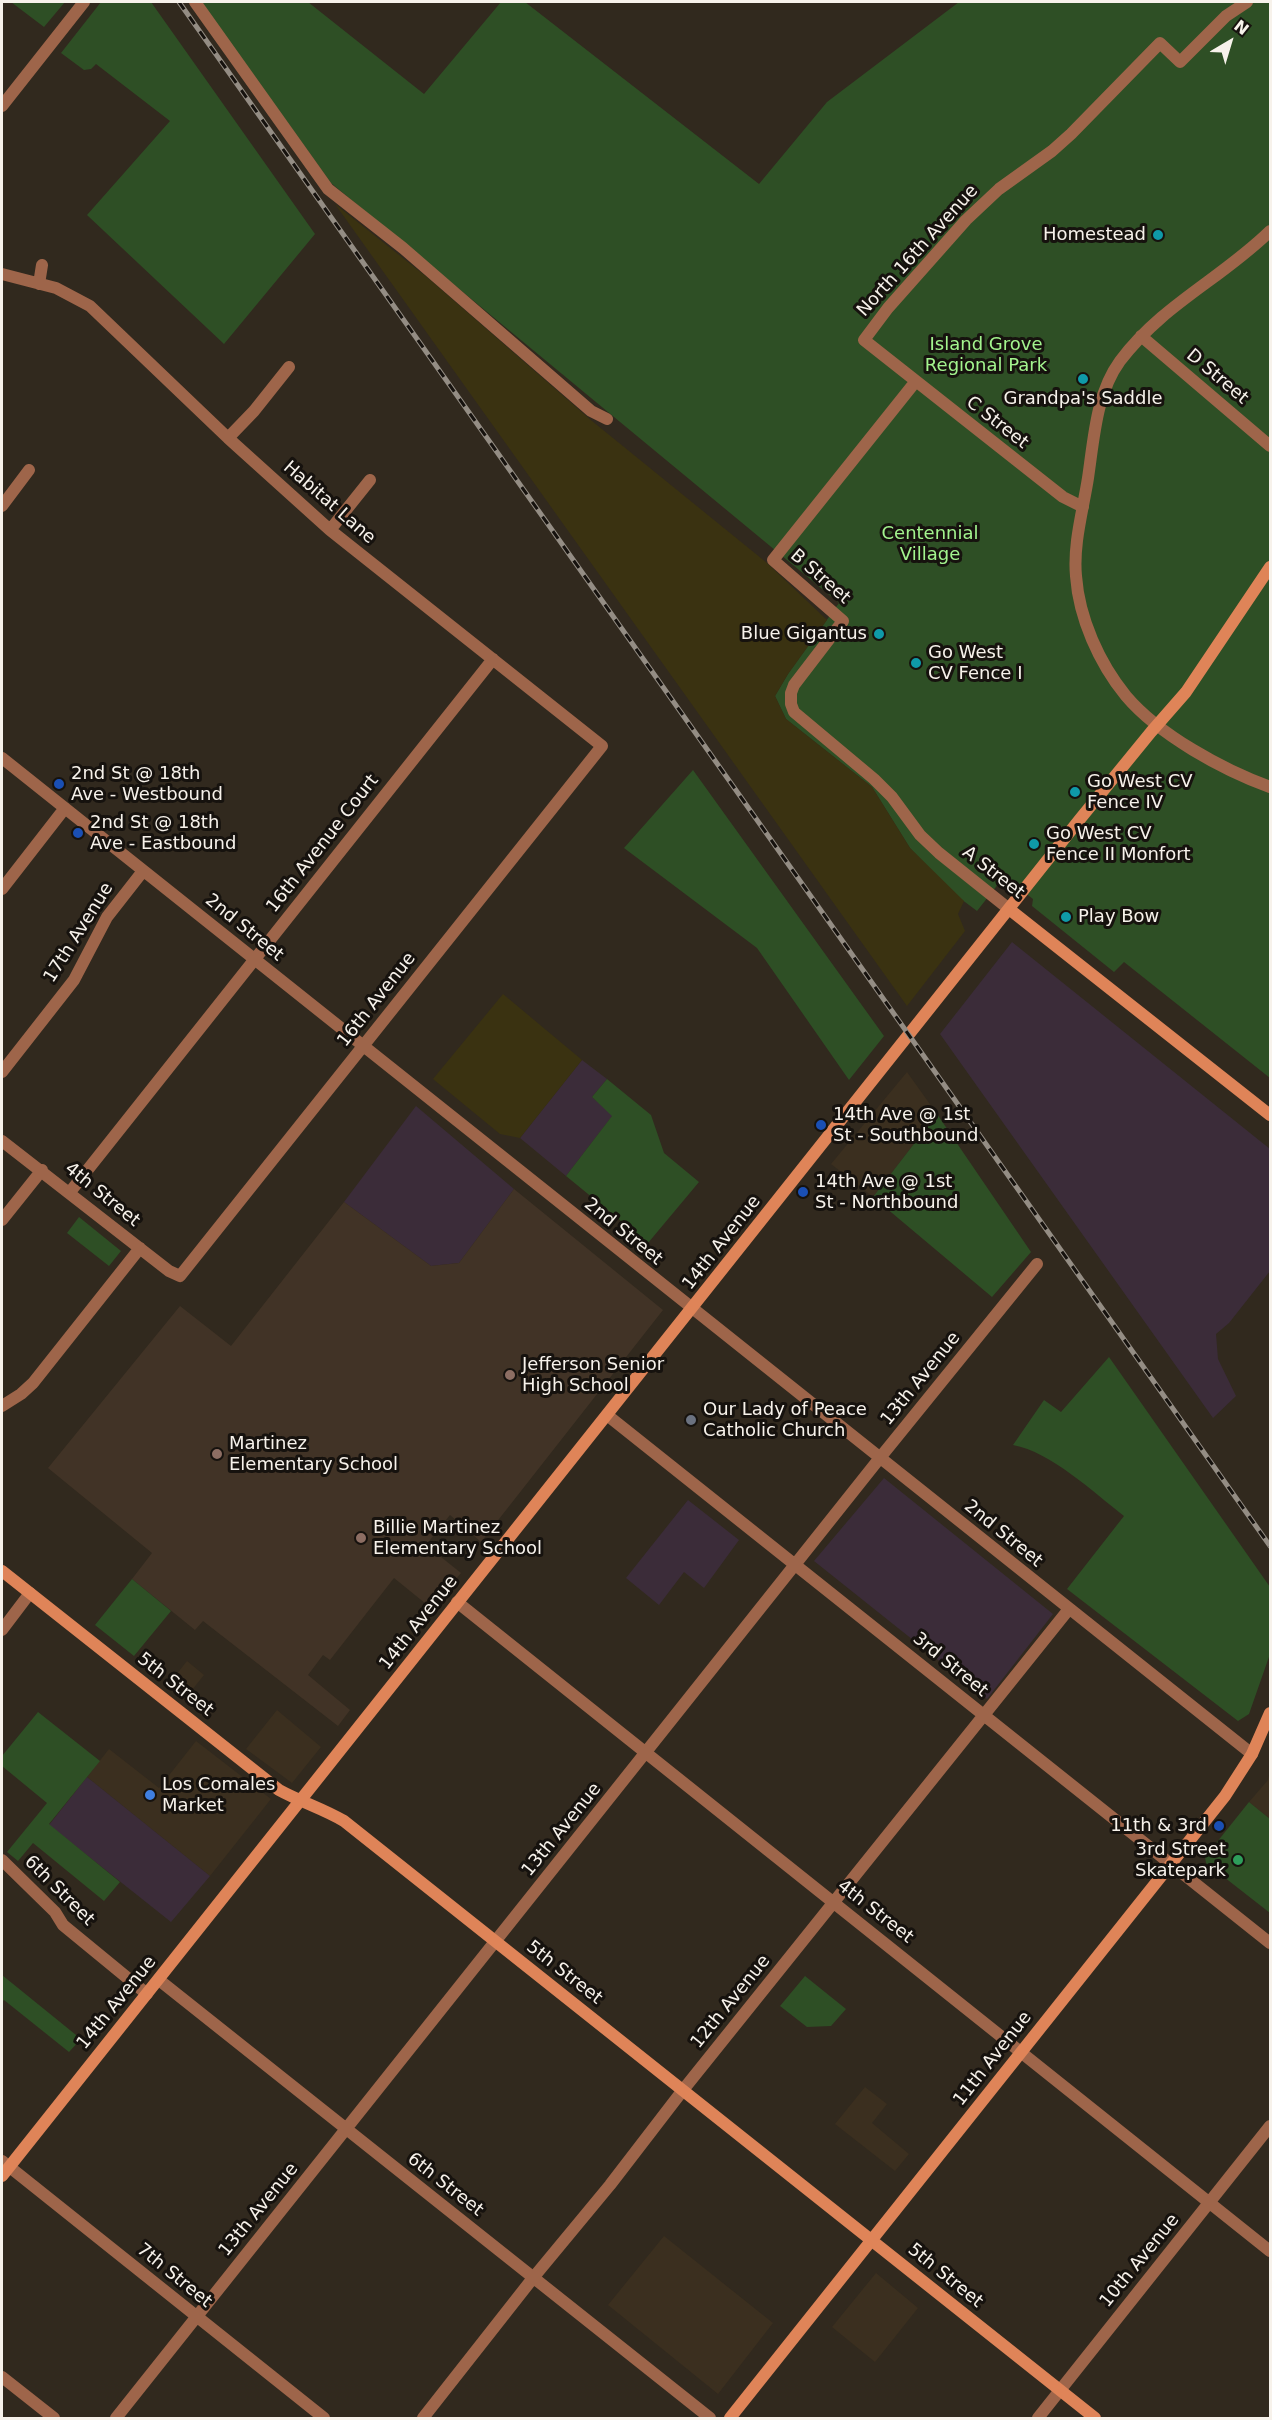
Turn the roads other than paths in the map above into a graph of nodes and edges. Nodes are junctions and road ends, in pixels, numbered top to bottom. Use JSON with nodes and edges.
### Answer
{"nodes":[{"id":1,"x":84,"y":2,"type":"edge"},
{"id":2,"x":195,"y":2,"type":"edge"},
{"id":3,"x":1247,"y":2,"type":"edge"},
{"id":4,"x":2,"y":106,"type":"edge"},
{"id":5,"x":1270,"y":231,"type":"edge"},
{"id":6,"x":42,"y":264,"type":"dead end"},
{"id":7,"x":2,"y":274,"type":"edge"},
{"id":8,"x":39,"y":284,"type":"junction"},
{"id":9,"x":1141,"y":336,"type":"junction"},
{"id":10,"x":864,"y":340,"type":"joint"},
{"id":11,"x":289,"y":367,"type":"dead end"},
{"id":12,"x":916,"y":381,"type":"junction"},
{"id":13,"x":607,"y":419,"type":"dead end"},
{"id":14,"x":228,"y":438,"type":"junction"},
{"id":15,"x":1270,"y":446,"type":"edge"},
{"id":16,"x":29,"y":470,"type":"dead end"},
{"id":17,"x":370,"y":480,"type":"dead end"},
{"id":18,"x":2,"y":506,"type":"edge"},
{"id":19,"x":1083,"y":507,"type":"junction"},
{"id":20,"x":330,"y":530,"type":"junction"},
{"id":21,"x":1270,"y":567,"type":"edge"},
{"id":22,"x":843,"y":621,"type":"joint"},
{"id":23,"x":493,"y":659,"type":"junction"},
{"id":24,"x":1158,"y":724,"type":"junction"},
{"id":25,"x":602,"y":746,"type":"joint"},
{"id":26,"x":2,"y":758,"type":"edge"},
{"id":27,"x":1270,"y":787,"type":"edge"},
{"id":28,"x":65,"y":808,"type":"junction"},
{"id":29,"x":143,"y":871,"type":"junction"},
{"id":30,"x":2,"y":889,"type":"edge"},
{"id":31,"x":1009,"y":909,"type":"junction"},
{"id":32,"x":255,"y":960,"type":"junction"},
{"id":33,"x":364,"y":1046,"type":"junction"},
{"id":34,"x":2,"y":1071,"type":"edge"},
{"id":35,"x":1270,"y":1115,"type":"edge"},
{"id":36,"x":2,"y":1140,"type":"edge"},
{"id":37,"x":42,"y":1170,"type":"junction"},
{"id":38,"x":70,"y":1192,"type":"junction"},
{"id":39,"x":2,"y":1220,"type":"edge"},
{"id":40,"x":140,"y":1248,"type":"junction"},
{"id":41,"x":1037,"y":1264,"type":"dead end"},
{"id":42,"x":180,"y":1276,"type":"joint"},
{"id":43,"x":692,"y":1309,"type":"junction"},
{"id":44,"x":2,"y":1406,"type":"edge"},
{"id":45,"x":607,"y":1415,"type":"junction"},
{"id":46,"x":879,"y":1459,"type":"junction"},
{"id":47,"x":796,"y":1565,"type":"junction"},
{"id":48,"x":2,"y":1571,"type":"edge"},
{"id":49,"x":30,"y":1593,"type":"junction"},
{"id":50,"x":457,"y":1602,"type":"junction"},
{"id":51,"x":1069,"y":1610,"type":"junction"},
{"id":52,"x":2,"y":1630,"type":"edge"},
{"id":53,"x":1270,"y":1713,"type":"edge"},
{"id":54,"x":984,"y":1715,"type":"junction"},
{"id":55,"x":646,"y":1753,"type":"junction"},
{"id":56,"x":1252,"y":1754,"type":"junction"},
{"id":57,"x":300,"y":1801,"type":"junction"},
{"id":58,"x":2,"y":1860,"type":"edge"},
{"id":59,"x":1171,"y":1863,"type":"junction"},
{"id":60,"x":834,"y":1903,"type":"junction"},
{"id":61,"x":496,"y":1941,"type":"junction"},
{"id":62,"x":1270,"y":1943,"type":"edge"},
{"id":63,"x":159,"y":1980,"type":"junction"},
{"id":64,"x":147,"y":1994,"type":"junction"},
{"id":65,"x":1022,"y":2052,"type":"junction"},
{"id":66,"x":683,"y":2090,"type":"junction"},
{"id":67,"x":1270,"y":2126,"type":"edge"},
{"id":68,"x":346,"y":2129,"type":"junction"},
{"id":69,"x":4,"y":2168,"type":"edge"},
{"id":70,"x":1209,"y":2203,"type":"junction"},
{"id":71,"x":872,"y":2241,"type":"junction"},
{"id":72,"x":1270,"y":2251,"type":"edge"},
{"id":73,"x":533,"y":2278,"type":"junction"},
{"id":74,"x":196,"y":2317,"type":"junction"},
{"id":75,"x":2,"y":2377,"type":"edge"},
{"id":76,"x":1060,"y":2391,"type":"junction"},
{"id":77,"x":54,"y":2418,"type":"edge"},
{"id":78,"x":116,"y":2418,"type":"edge"},
{"id":79,"x":324,"y":2418,"type":"edge"},
{"id":80,"x":423,"y":2418,"type":"edge"},
{"id":81,"x":710,"y":2418,"type":"edge"},
{"id":82,"x":730,"y":2418,"type":"edge"},
{"id":83,"x":1038,"y":2418,"type":"edge"},
{"id":84,"x":1095,"y":2418,"type":"edge"}],
"edges":[{"from":1,"to":4,"type":"street"},
{"from":2,"to":13,"type":"street"},
{"from":3,"to":10,"type":"street","name":"North 16th Avenue"},
{"from":5,"to":9,"type":"street"},
{"from":6,"to":8,"type":"street"},
{"from":7,"to":8,"type":"street","name":"Habitat Lane"},
{"from":8,"to":14,"type":"street","name":"Habitat Lane"},
{"from":9,"to":15,"type":"street","name":"D Street"},
{"from":9,"to":19,"type":"street"},
{"from":10,"to":12,"type":"street","name":"C Street"},
{"from":11,"to":14,"type":"street"},
{"from":12,"to":19,"type":"street","name":"C Street"},
{"from":12,"to":22,"type":"street","name":"B Street"},
{"from":14,"to":20,"type":"street","name":"Habitat Lane"},
{"from":16,"to":18,"type":"street"},
{"from":17,"to":20,"type":"street"},
{"from":19,"to":24,"type":"street"},
{"from":20,"to":23,"type":"street","name":"Habitat Lane"},
{"from":21,"to":24,"type":"street","name":"14th Avenue"},
{"from":22,"to":31,"type":"street","name":"A Street"},
{"from":23,"to":25,"type":"street","name":"Habitat Lane"},
{"from":23,"to":32,"type":"street","name":"16th Avenue Court"},
{"from":24,"to":27,"type":"street"},
{"from":24,"to":31,"type":"street","name":"14th Avenue"},
{"from":25,"to":33,"type":"street","name":"16th Avenue"},
{"from":26,"to":28,"type":"street","name":"2nd Street"},
{"from":28,"to":29,"type":"street","name":"2nd Street"},
{"from":28,"to":30,"type":"street"},
{"from":29,"to":32,"type":"street","name":"2nd Street"},
{"from":29,"to":34,"type":"street","name":"17th Avenue"},
{"from":31,"to":35,"type":"street","name":"A Street"},
{"from":31,"to":43,"type":"street","name":"14th Avenue"},
{"from":32,"to":33,"type":"street","name":"2nd Street"},
{"from":32,"to":38,"type":"street","name":"16th Avenue Court"},
{"from":33,"to":42,"type":"street","name":"16th Avenue"},
{"from":33,"to":43,"type":"street","name":"2nd Street"},
{"from":36,"to":37,"type":"street","name":"4th Street"},
{"from":37,"to":38,"type":"street","name":"4th Street"},
{"from":37,"to":39,"type":"street"},
{"from":38,"to":40,"type":"street","name":"4th Street"},
{"from":40,"to":42,"type":"street","name":"4th Street"},
{"from":40,"to":44,"type":"street"},
{"from":41,"to":46,"type":"street","name":"13th Avenue"},
{"from":43,"to":45,"type":"street","name":"14th Avenue"},
{"from":43,"to":46,"type":"street","name":"2nd Street"},
{"from":45,"to":47,"type":"street","name":"3rd Street"},
{"from":45,"to":50,"type":"street","name":"14th Avenue"},
{"from":46,"to":47,"type":"street","name":"13th Avenue"},
{"from":46,"to":51,"type":"street","name":"2nd Street"},
{"from":47,"to":54,"type":"street","name":"3rd Street"},
{"from":47,"to":55,"type":"street","name":"13th Avenue"},
{"from":48,"to":49,"type":"street","name":"5th Street"},
{"from":49,"to":52,"type":"street"},
{"from":49,"to":57,"type":"street","name":"5th Street"},
{"from":50,"to":55,"type":"street","name":"4th Street"},
{"from":50,"to":57,"type":"street","name":"14th Avenue"},
{"from":51,"to":54,"type":"street","name":"12th Avenue"},
{"from":51,"to":56,"type":"street","name":"2nd Street"},
{"from":53,"to":56,"type":"street","name":"11th Avenue"},
{"from":54,"to":59,"type":"street","name":"3rd Street"},
{"from":54,"to":60,"type":"street","name":"12th Avenue"},
{"from":55,"to":60,"type":"street","name":"4th Street"},
{"from":55,"to":61,"type":"street","name":"13th Avenue"},
{"from":56,"to":59,"type":"street","name":"11th Avenue"},
{"from":57,"to":61,"type":"street","name":"5th Street"},
{"from":57,"to":63,"type":"street","name":"14th Avenue"},
{"from":58,"to":64,"type":"street","name":"6th Street"},
{"from":59,"to":62,"type":"street","name":"3rd Street"},
{"from":59,"to":65,"type":"street","name":"11th Avenue"},
{"from":60,"to":65,"type":"street","name":"4th Street"},
{"from":60,"to":66,"type":"street","name":"12th Avenue"},
{"from":61,"to":66,"type":"street","name":"5th Street"},
{"from":61,"to":68,"type":"street","name":"13th Avenue"},
{"from":63,"to":64,"type":"street","name":"14th Avenue"},
{"from":63,"to":68,"type":"street","name":"6th Street"},
{"from":64,"to":69,"type":"street","name":"14th Avenue"},
{"from":65,"to":70,"type":"street","name":"4th Street"},
{"from":65,"to":71,"type":"street","name":"11th Avenue"},
{"from":66,"to":71,"type":"street","name":"5th Street"},
{"from":66,"to":73,"type":"street","name":"12th Avenue"},
{"from":67,"to":70,"type":"street","name":"10th Avenue"},
{"from":68,"to":73,"type":"street","name":"6th Street"},
{"from":68,"to":74,"type":"street","name":"13th Avenue"},
{"from":69,"to":74,"type":"street","name":"7th Street"},
{"from":70,"to":72,"type":"street","name":"4th Street"},
{"from":70,"to":76,"type":"street","name":"10th Avenue"},
{"from":71,"to":76,"type":"street","name":"5th Street"},
{"from":71,"to":82,"type":"street","name":"11th Avenue"},
{"from":73,"to":80,"type":"street","name":"12th Avenue"},
{"from":73,"to":81,"type":"street","name":"6th Street"},
{"from":74,"to":78,"type":"street","name":"13th Avenue"},
{"from":74,"to":79,"type":"street","name":"7th Street"},
{"from":75,"to":77,"type":"street"},
{"from":76,"to":83,"type":"street","name":"10th Avenue"},
{"from":76,"to":84,"type":"street","name":"5th Street"}]}
